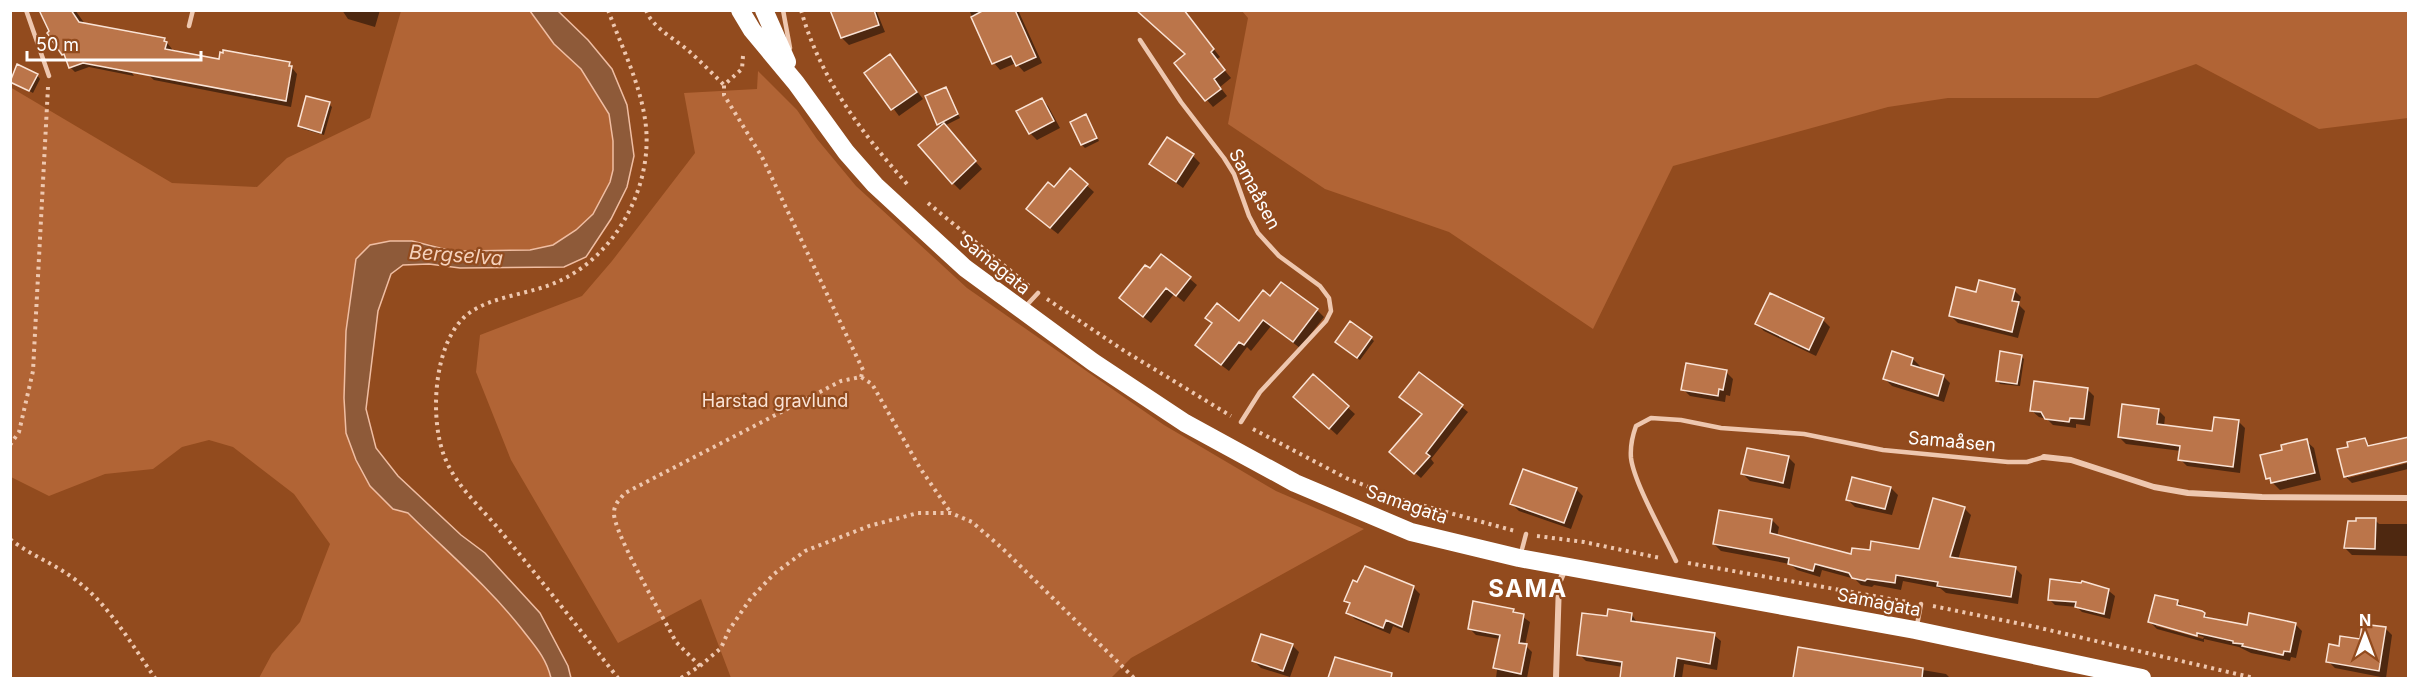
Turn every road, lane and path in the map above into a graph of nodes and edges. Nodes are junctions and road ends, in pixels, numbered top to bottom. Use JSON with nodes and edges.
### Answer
{"nodes":[{"id":1,"x":26,"y":10,"type":"edge"},
{"id":2,"x":193,"y":10,"type":"edge"},
{"id":3,"x":608,"y":10,"type":"edge"},
{"id":4,"x":646,"y":10,"type":"edge"},
{"id":5,"x":740,"y":10,"type":"edge"},
{"id":6,"x":764,"y":10,"type":"edge"},
{"id":7,"x":783,"y":10,"type":"edge"},
{"id":8,"x":801,"y":10,"type":"edge"},
{"id":9,"x":189,"y":26,"type":"dead end"},
{"id":10,"x":1140,"y":40,"type":"dead end"},
{"id":11,"x":743,"y":56,"type":"dead end"},
{"id":12,"x":792,"y":62,"type":"dead end"},
{"id":13,"x":49,"y":76,"type":"joint"},
{"id":14,"x":795,"y":78,"type":"junction"},
{"id":15,"x":724,"y":85,"type":"junction"},
{"id":16,"x":914,"y":191,"type":"dead end"},
{"id":17,"x":922,"y":198,"type":"dead end"},
{"id":18,"x":1038,"y":293,"type":"junction"},
{"id":19,"x":1022,"y":312,"type":"junction"},
{"id":20,"x":861,"y":377,"type":"junction"},
{"id":21,"x":1241,"y":422,"type":"junction"},
{"id":22,"x":10,"y":445,"type":"edge"},
{"id":23,"x":2044,"y":457,"type":"joint"},
{"id":24,"x":2409,"y":498,"type":"edge"},
{"id":25,"x":951,"y":513,"type":"junction"},
{"id":26,"x":1526,"y":534,"type":"junction"},
{"id":27,"x":10,"y":539,"type":"edge"},
{"id":28,"x":1519,"y":558,"type":"junction"},
{"id":29,"x":1676,"y":561,"type":"junction"},
{"id":30,"x":1566,"y":567,"type":"junction"},
{"id":31,"x":1921,"y":604,"type":"junction"},
{"id":32,"x":1915,"y":630,"type":"junction"},
{"id":33,"x":699,"y":666,"type":"junction"},
{"id":34,"x":155,"y":678,"type":"edge"},
{"id":35,"x":618,"y":678,"type":"edge"},
{"id":36,"x":681,"y":678,"type":"edge"},
{"id":37,"x":1134,"y":678,"type":"edge"},
{"id":38,"x":1556,"y":678,"type":"edge"},
{"id":39,"x":2142,"y":678,"type":"edge"},
{"id":40,"x":2254,"y":678,"type":"edge"}],
"edges":[{"from":1,"to":13,"type":"lane"},
{"from":2,"to":9,"type":"lane"},
{"from":3,"to":35,"type":"path"},
{"from":4,"to":15,"type":"path"},
{"from":5,"to":14,"type":"highway","name":"Samagata"},
{"from":6,"to":14,"type":"highway","name":"Samagata"},
{"from":7,"to":12,"type":"lane"},
{"from":8,"to":16,"type":"path"},
{"from":10,"to":21,"type":"lane","name":"Samaåsen"},
{"from":11,"to":15,"type":"path"},
{"from":13,"to":22,"type":"path"},
{"from":14,"to":19,"type":"highway","name":"Samagata"},
{"from":15,"to":20,"type":"path"},
{"from":17,"to":18,"type":"path"},
{"from":18,"to":19,"type":"lane"},
{"from":18,"to":21,"type":"path"},
{"from":19,"to":28,"type":"highway","name":"Samagata"},
{"from":20,"to":25,"type":"path"},
{"from":20,"to":33,"type":"path"},
{"from":21,"to":26,"type":"path"},
{"from":23,"to":24,"type":"street","name":"Samaåsen"},
{"from":23,"to":29,"type":"lane","name":"Samaåsen"},
{"from":25,"to":33,"type":"path"},
{"from":25,"to":37,"type":"path"},
{"from":26,"to":28,"type":"lane"},
{"from":26,"to":29,"type":"path"},
{"from":27,"to":34,"type":"path"},
{"from":28,"to":30,"type":"highway","name":"Samagata"},
{"from":29,"to":31,"type":"path"},
{"from":30,"to":32,"type":"highway","name":"Samagata"},
{"from":30,"to":38,"type":"street"},
{"from":31,"to":32,"type":"lane"},
{"from":31,"to":40,"type":"path"},
{"from":32,"to":39,"type":"highway","name":"Samagata"},
{"from":33,"to":36,"type":"path"}]}
